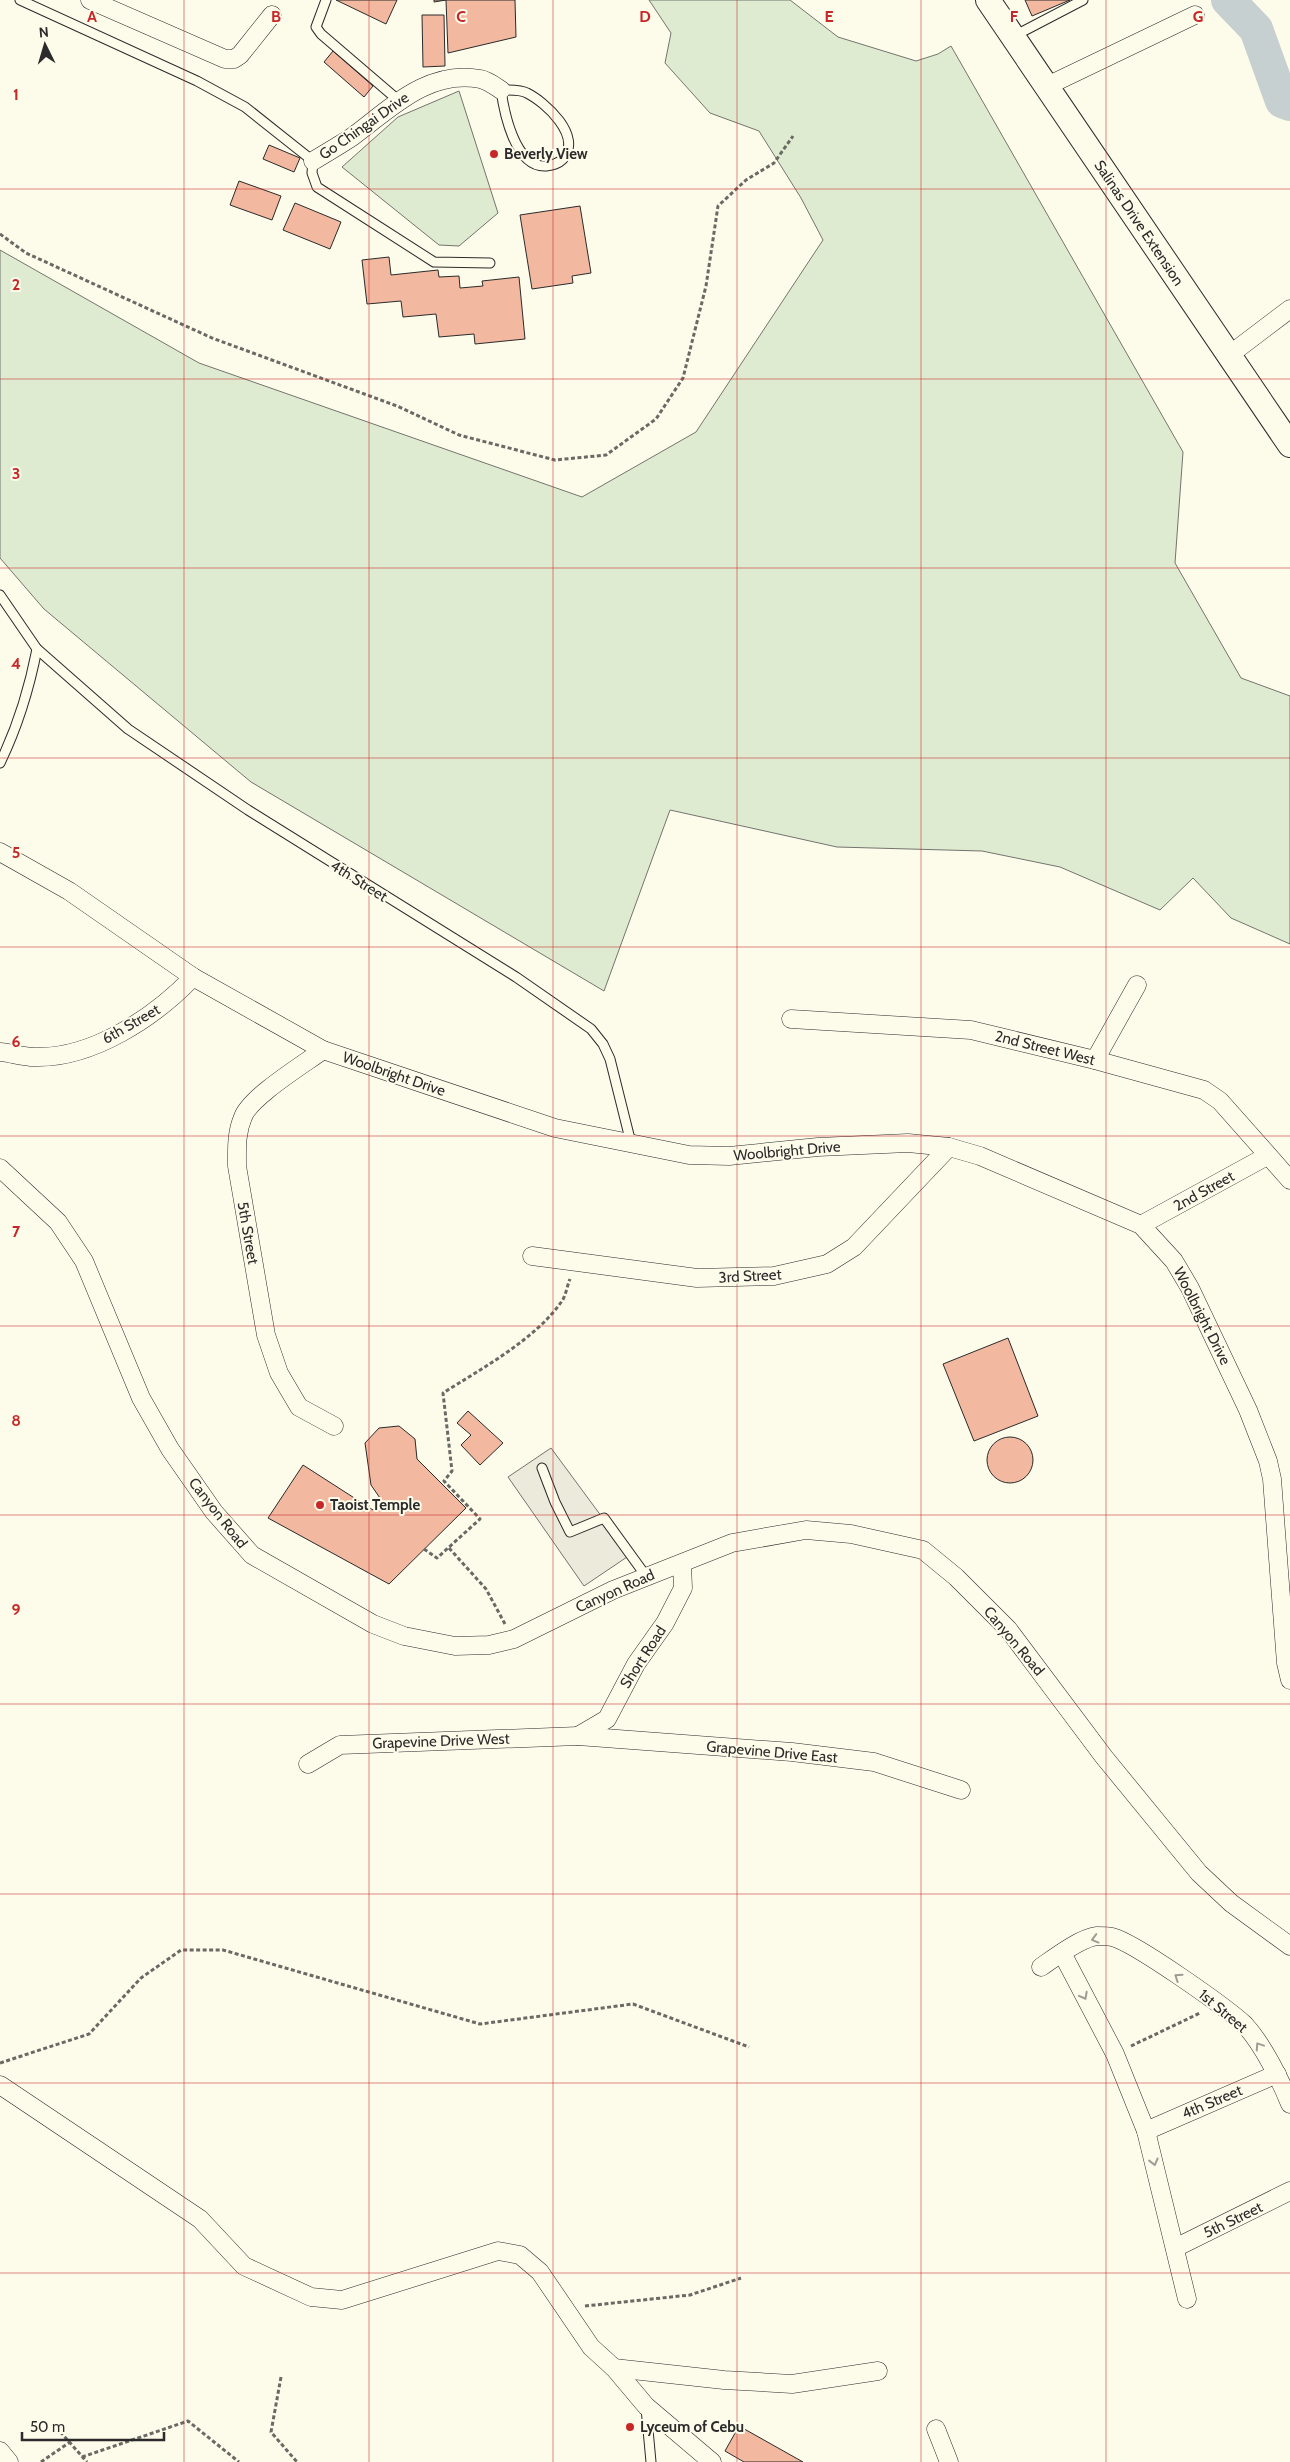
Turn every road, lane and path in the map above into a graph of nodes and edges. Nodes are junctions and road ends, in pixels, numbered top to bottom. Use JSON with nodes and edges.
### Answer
{"nodes":[{"id":1,"x":20,"y":0,"type":"edge"},
{"id":2,"x":90,"y":0,"type":"edge"},
{"id":3,"x":326,"y":0,"type":"edge"},
{"id":4,"x":988,"y":0,"type":"edge"},
{"id":5,"x":1084,"y":0,"type":"edge"},
{"id":6,"x":272,"y":15,"type":"dead end"},
{"id":7,"x":1195,"y":15,"type":"dead end"},
{"id":8,"x":1014,"y":36,"type":"junction"},
{"id":9,"x":1047,"y":86,"type":"junction"},
{"id":10,"x":501,"y":90,"type":"junction"},
{"id":11,"x":398,"y":100,"type":"junction"},
{"id":12,"x":793,"y":136,"type":"dead end"},
{"id":13,"x":313,"y":161,"type":"junction"},
{"id":14,"x":0,"y":234,"type":"edge"},
{"id":15,"x":490,"y":264,"type":"dead end"},
{"id":16,"x":1290,"y":308,"type":"edge"},
{"id":17,"x":1228,"y":356,"type":"junction"},
{"id":18,"x":1290,"y":445,"type":"edge"},
{"id":19,"x":0,"y":595,"type":"edge"},
{"id":20,"x":37,"y":649,"type":"junction"},
{"id":21,"x":0,"y":763,"type":"edge"},
{"id":22,"x":0,"y":852,"type":"edge"},
{"id":23,"x":193,"y":977,"type":"junction"},
{"id":24,"x":1137,"y":985,"type":"dead end"},
{"id":25,"x":792,"y":1019,"type":"dead end"},
{"id":26,"x":323,"y":1050,"type":"junction"},
{"id":27,"x":0,"y":1052,"type":"edge"},
{"id":28,"x":1095,"y":1060,"type":"junction"},
{"id":29,"x":631,"y":1143,"type":"junction"},
{"id":30,"x":949,"y":1147,"type":"junction"},
{"id":31,"x":1267,"y":1156,"type":"junction"},
{"id":32,"x":0,"y":1168,"type":"edge"},
{"id":33,"x":1290,"y":1180,"type":"edge"},
{"id":34,"x":1140,"y":1225,"type":"junction"},
{"id":35,"x":532,"y":1256,"type":"dead end"},
{"id":36,"x":575,"y":1262,"type":"junction"},
{"id":37,"x":334,"y":1426,"type":"dead end"},
{"id":38,"x":542,"y":1468,"type":"dead end"},
{"id":39,"x":449,"y":1548,"type":"junction"},
{"id":40,"x":424,"y":1549,"type":"dead end"},
{"id":41,"x":682,"y":1564,"type":"junction"},
{"id":42,"x":646,"y":1576,"type":"junction"},
{"id":43,"x":1287,"y":1634,"type":"edge"},
{"id":44,"x":514,"y":1639,"type":"junction"},
{"id":45,"x":1290,"y":1680,"type":"edge"},
{"id":46,"x":578,"y":1736,"type":"junction"},
{"id":47,"x":308,"y":1764,"type":"dead end"},
{"id":48,"x":961,"y":1790,"type":"dead end"},
{"id":49,"x":1290,"y":1946,"type":"edge"},
{"id":50,"x":1062,"y":1953,"type":"junction"},
{"id":51,"x":1041,"y":1968,"type":"dead end"},
{"id":52,"x":1219,"y":2004,"type":"junction"},
{"id":53,"x":749,"y":2047,"type":"dead end"},
{"id":54,"x":1115,"y":2054,"type":"junction"},
{"id":55,"x":0,"y":2063,"type":"edge"},
{"id":56,"x":1277,"y":2074,"type":"junction"},
{"id":57,"x":0,"y":2085,"type":"edge"},
{"id":58,"x":1290,"y":2104,"type":"edge"},
{"id":59,"x":1146,"y":2130,"type":"junction"},
{"id":60,"x":1290,"y":2191,"type":"edge"},
{"id":61,"x":1175,"y":2248,"type":"junction"},
{"id":62,"x":742,"y":2278,"type":"dead end"},
{"id":63,"x":1187,"y":2300,"type":"dead end"},
{"id":64,"x":580,"y":2306,"type":"dead end"},
{"id":65,"x":614,"y":2368,"type":"junction"},
{"id":66,"x":878,"y":2371,"type":"dead end"},
{"id":67,"x":281,"y":2378,"type":"dead end"},
{"id":68,"x":646,"y":2406,"type":"junction"},
{"id":69,"x":56,"y":2427,"type":"dead end"},
{"id":70,"x":936,"y":2430,"type":"dead end"},
{"id":71,"x":70,"y":2442,"type":"junction"},
{"id":72,"x":0,"y":2451,"type":"edge"},
{"id":73,"x":82,"y":2458,"type":"junction"},
{"id":74,"x":9,"y":2462,"type":"edge"},
{"id":75,"x":41,"y":2462,"type":"edge"},
{"id":76,"x":87,"y":2462,"type":"edge"},
{"id":77,"x":239,"y":2462,"type":"edge"},
{"id":78,"x":297,"y":2462,"type":"edge"},
{"id":79,"x":651,"y":2462,"type":"edge"},
{"id":80,"x":712,"y":2462,"type":"edge"},
{"id":81,"x":949,"y":2462,"type":"edge"}],
"edges":[{"from":1,"to":13,"type":"lane"},
{"from":2,"to":6,"type":"street"},
{"from":3,"to":11,"type":"lane"},
{"from":4,"to":8,"type":"street","name":"Salinas Drive Extension"},
{"from":5,"to":8,"type":"lane"},
{"from":7,"to":9,"type":"street"},
{"from":8,"to":9,"type":"street","name":"Salinas Drive Extension"},
{"from":9,"to":17,"type":"street","name":"Salinas Drive Extension"},
{"from":10,"to":10,"type":"lane"},
{"from":10,"to":11,"type":"street","name":"Go Chingai Drive"},
{"from":11,"to":13,"type":"street","name":"Go Chingai Drive"},
{"from":12,"to":14,"type":"path"},
{"from":13,"to":15,"type":"lane"},
{"from":16,"to":17,"type":"street"},
{"from":17,"to":18,"type":"street","name":"Salinas Drive Extension"},
{"from":19,"to":20,"type":"lane","name":"4th Street"},
{"from":20,"to":21,"type":"lane"},
{"from":20,"to":29,"type":"lane","name":"4th Street"},
{"from":22,"to":23,"type":"street","name":"Woolbright Drive"},
{"from":23,"to":26,"type":"street","name":"Woolbright Drive"},
{"from":23,"to":27,"type":"street","name":"6th Street"},
{"from":24,"to":28,"type":"street"},
{"from":25,"to":28,"type":"street","name":"2nd Street West"},
{"from":26,"to":29,"type":"street","name":"Woolbright Drive"},
{"from":26,"to":37,"type":"street","name":"5th Street"},
{"from":28,"to":31,"type":"street","name":"2nd Street West"},
{"from":29,"to":30,"type":"street","name":"Woolbright Drive"},
{"from":30,"to":34,"type":"street","name":"Woolbright Drive"},
{"from":30,"to":36,"type":"street","name":"3rd Street"},
{"from":31,"to":33,"type":"street","name":"2nd Street West"},
{"from":31,"to":34,"type":"street","name":"2nd Street"},
{"from":32,"to":44,"type":"street","name":"Canyon Road"},
{"from":34,"to":43,"type":"street","name":"Woolbright Drive"},
{"from":35,"to":36,"type":"street","name":"3rd Street"},
{"from":36,"to":39,"type":"path"},
{"from":38,"to":42,"type":"lane"},
{"from":39,"to":40,"type":"path"},
{"from":39,"to":44,"type":"path"},
{"from":41,"to":42,"type":"street","name":"Canyon Road"},
{"from":41,"to":46,"type":"street","name":"Short Road"},
{"from":41,"to":49,"type":"street","name":"Canyon Road"},
{"from":42,"to":44,"type":"street","name":"Canyon Road"},
{"from":43,"to":45,"type":"street","name":"Woolbright Drive"},
{"from":46,"to":47,"type":"street","name":"Grapevine Drive West"},
{"from":46,"to":48,"type":"street","name":"Grapevine Drive East"},
{"from":50,"to":51,"type":"street"},
{"from":52,"to":50,"type":"street","name":"1st Street","one_way":true},
{"from":50,"to":54,"type":"street","one_way":true},
{"from":52,"to":54,"type":"path"},
{"from":56,"to":52,"type":"street","name":"1st Street","one_way":true},
{"from":53,"to":55,"type":"path"},
{"from":54,"to":59,"type":"street"},
{"from":56,"to":58,"type":"street","name":"1st Street"},
{"from":56,"to":59,"type":"street","name":"4th Street"},
{"from":57,"to":65,"type":"street"},
{"from":59,"to":61,"type":"street","one_way":true},
{"from":60,"to":61,"type":"street","name":"5th Street"},
{"from":61,"to":63,"type":"street"},
{"from":62,"to":64,"type":"path"},
{"from":65,"to":66,"type":"street"},
{"from":65,"to":68,"type":"street"},
{"from":67,"to":78,"type":"path"},
{"from":68,"to":79,"type":"lane"},
{"from":68,"to":80,"type":"street"},
{"from":69,"to":71,"type":"path"},
{"from":70,"to":81,"type":"street"},
{"from":71,"to":73,"type":"path"},
{"from":71,"to":75,"type":"path"},
{"from":72,"to":74,"type":"street"},
{"from":73,"to":76,"type":"path"},
{"from":73,"to":77,"type":"path"}]}
